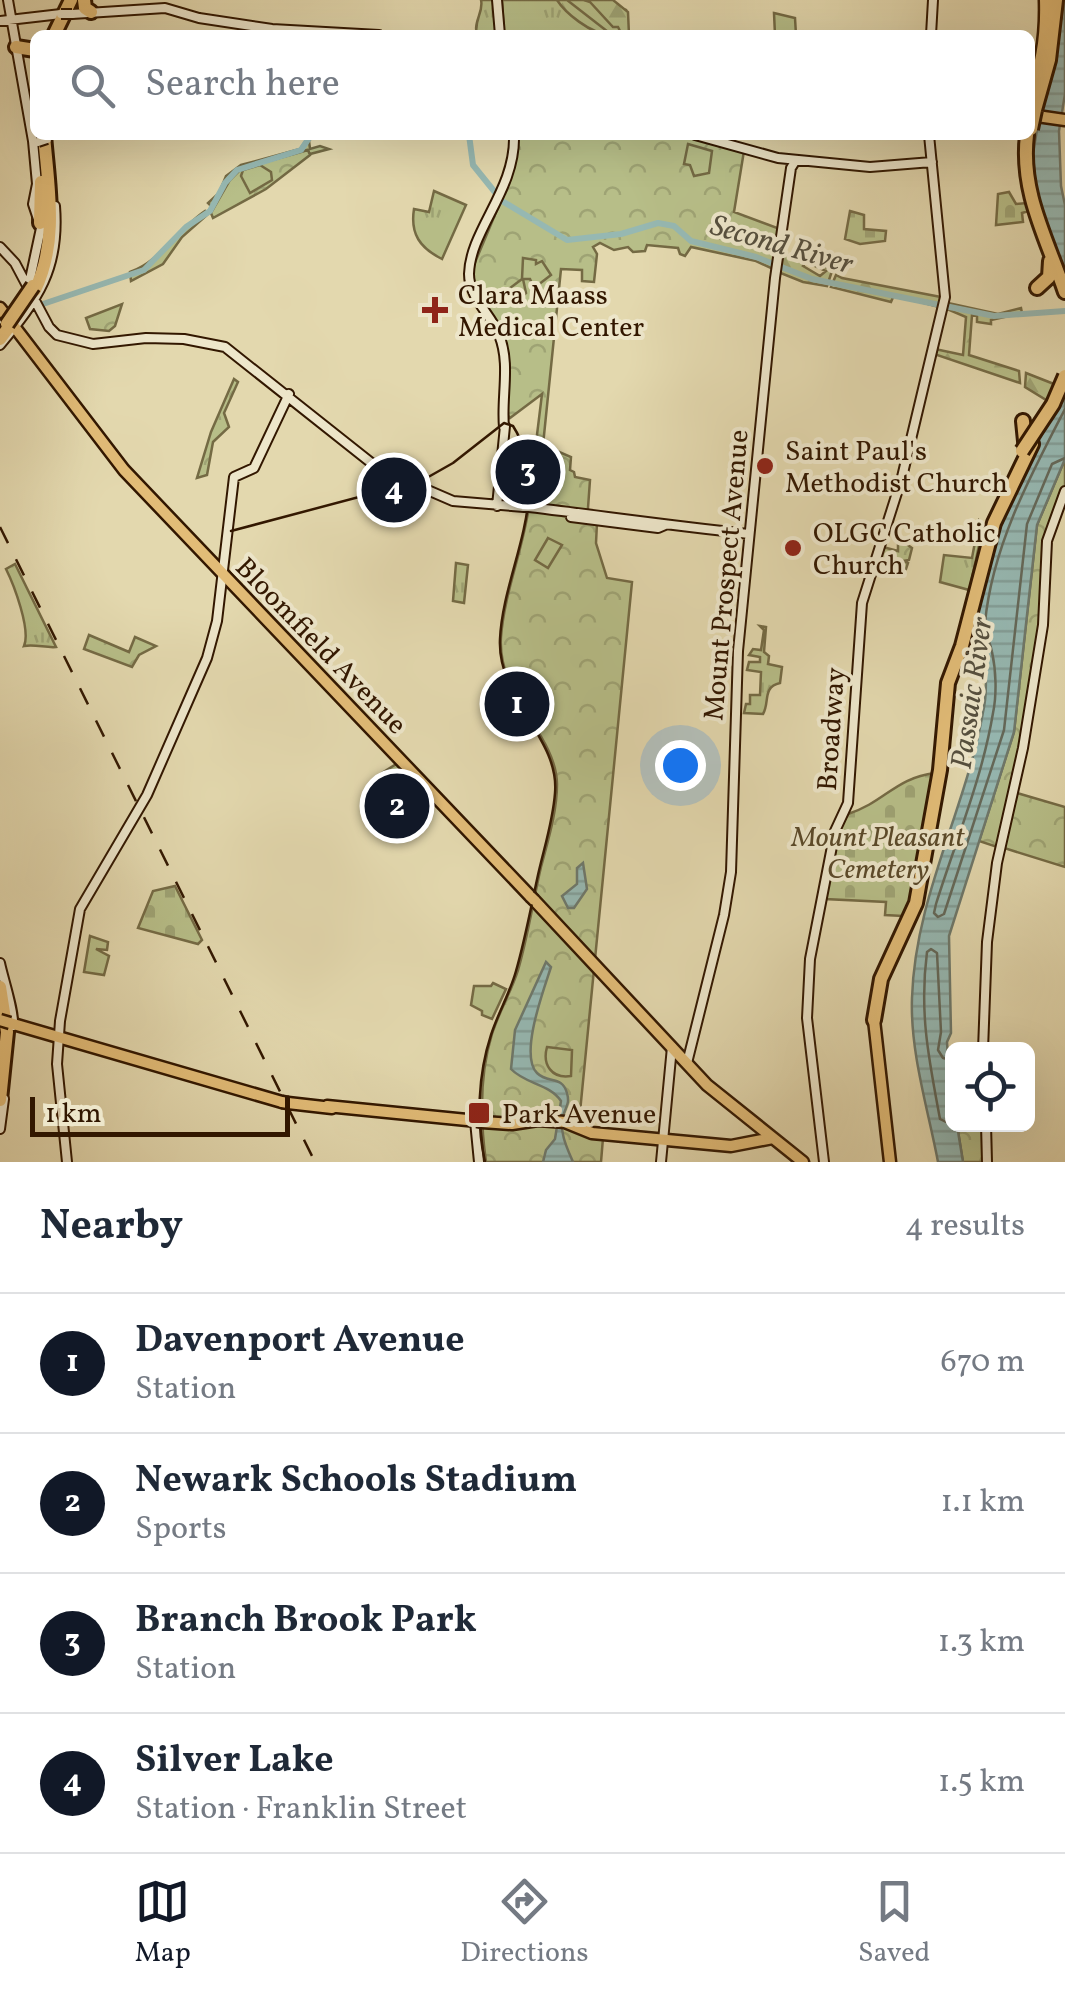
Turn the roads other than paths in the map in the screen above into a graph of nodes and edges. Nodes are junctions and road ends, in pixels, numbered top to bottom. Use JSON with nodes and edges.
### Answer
{"nodes":[{"id":1,"x":8,"y":0,"type":"edge"},
{"id":2,"x":498,"y":0,"type":"edge"},
{"id":3,"x":933,"y":0,"type":"edge"},
{"id":4,"x":1045,"y":0,"type":"edge"},
{"id":5,"x":1054,"y":0,"type":"edge"},
{"id":6,"x":79,"y":6,"type":"edge"},
{"id":7,"x":11,"y":19,"type":"junction"},
{"id":8,"x":0,"y":22,"type":"edge"},
{"id":9,"x":58,"y":30,"type":"edge"},
{"id":10,"x":290,"y":30,"type":"edge"},
{"id":11,"x":500,"y":30,"type":"edge"},
{"id":12,"x":931,"y":30,"type":"edge"},
{"id":13,"x":16,"y":46,"type":"junction"},
{"id":14,"x":30,"y":49,"type":"edge"},
{"id":15,"x":1035,"y":74,"type":"edge"},
{"id":16,"x":30,"y":96,"type":"edge"},
{"id":17,"x":1035,"y":108,"type":"edge"},
{"id":18,"x":1035,"y":119,"type":"edge"},
{"id":19,"x":1065,"y":120,"type":"edge"},
{"id":20,"x":42,"y":140,"type":"edge"},
{"id":21,"x":42,"y":140,"type":"edge"},
{"id":22,"x":42,"y":140,"type":"edge"},
{"id":23,"x":42,"y":140,"type":"edge"},
{"id":24,"x":514,"y":140,"type":"edge"},
{"id":25,"x":712,"y":140,"type":"edge"},
{"id":26,"x":930,"y":140,"type":"edge"},
{"id":27,"x":1031,"y":140,"type":"edge"},
{"id":28,"x":796,"y":160,"type":"junction"},
{"id":29,"x":932,"y":162,"type":"junction"},
{"id":30,"x":55,"y":197,"type":"joint"},
{"id":31,"x":40,"y":227,"type":"junction"},
{"id":32,"x":1043,"y":229,"type":"junction"},
{"id":33,"x":0,"y":247,"type":"edge"},
{"id":34,"x":1065,"y":282,"type":"edge"},
{"id":35,"x":1037,"y":288,"type":"dead end"},
{"id":36,"x":1065,"y":292,"type":"edge"},
{"id":37,"x":34,"y":299,"type":"junction"},
{"id":38,"x":18,"y":305,"type":"junction"},
{"id":39,"x":4,"y":328,"type":"edge"},
{"id":40,"x":1065,"y":377,"type":"edge"},
{"id":41,"x":289,"y":394,"type":"junction"},
{"id":42,"x":1022,"y":422,"type":"dead end"},
{"id":43,"x":1023,"y":445,"type":"junction"},
{"id":44,"x":1017,"y":471,"type":"junction"},
{"id":45,"x":1065,"y":491,"type":"edge"},
{"id":46,"x":496,"y":506,"type":"junction"},
{"id":47,"x":984,"y":520,"type":"dead end"},
{"id":48,"x":750,"y":534,"type":"junction"},
{"id":49,"x":222,"y":572,"type":"junction"},
{"id":50,"x":978,"y":572,"type":"junction"},
{"id":51,"x":971,"y":652,"type":"dead end"},
{"id":52,"x":940,"y":732,"type":"junction"},
{"id":53,"x":904,"y":930,"type":"junction"},
{"id":54,"x":900,"y":952,"type":"dead end"},
{"id":55,"x":0,"y":963,"type":"edge"},
{"id":56,"x":0,"y":987,"type":"edge"},
{"id":57,"x":0,"y":1006,"type":"edge"},
{"id":58,"x":874,"y":1020,"type":"junction"},
{"id":59,"x":9,"y":1021,"type":"edge"},
{"id":60,"x":58,"y":1037,"type":"junction"},
{"id":61,"x":983,"y":1042,"type":"edge"},
{"id":62,"x":672,"y":1047,"type":"junction"},
{"id":63,"x":687,"y":1063,"type":"junction"},
{"id":64,"x":0,"y":1068,"type":"edge"},
{"id":65,"x":0,"y":1100,"type":"edge"},
{"id":66,"x":478,"y":1121,"type":"junction"},
{"id":67,"x":0,"y":1128,"type":"edge"},
{"id":68,"x":986,"y":1132,"type":"edge"},
{"id":69,"x":773,"y":1138,"type":"junction"},
{"id":70,"x":663,"y":1140,"type":"junction"},
{"id":71,"x":478,"y":1157,"type":"edge"},
{"id":72,"x":67,"y":1162,"type":"edge"},
{"id":73,"x":661,"y":1162,"type":"edge"},
{"id":74,"x":803,"y":1162,"type":"edge"},
{"id":75,"x":824,"y":1162,"type":"edge"},
{"id":76,"x":890,"y":1162,"type":"edge"},
{"id":77,"x":987,"y":1162,"type":"edge"}],
"edges":[{"from":1,"to":7,"type":"main road"},
{"from":2,"to":11,"type":"main road"},
{"from":3,"to":12,"type":"main road"},
{"from":4,"to":15,"type":"main road"},
{"from":5,"to":17,"type":"highway"},
{"from":6,"to":7,"type":"main road","bridge":true},
{"from":6,"to":9,"type":"highway"},
{"from":6,"to":10,"type":"main road"},
{"from":7,"to":8,"type":"main road"},
{"from":7,"to":13,"type":"main road"},
{"from":13,"to":14,"type":"highway"},
{"from":13,"to":16,"type":"main road"},
{"from":18,"to":19,"type":"main road"},
{"from":20,"to":30,"type":"highway"},
{"from":21,"to":31,"type":"main road"},
{"from":22,"to":31,"type":"highway"},
{"from":23,"to":37,"type":"highway"},
{"from":24,"to":46,"type":"main road"},
{"from":25,"to":28,"type":"main road"},
{"from":26,"to":29,"type":"main road","name":"Broadway"},
{"from":27,"to":32,"type":"highway"},
{"from":28,"to":29,"type":"main road"},
{"from":28,"to":48,"type":"main road","name":"Mount Prospect Avenue"},
{"from":29,"to":75,"type":"main road","name":"Broadway"},
{"from":30,"to":37,"type":"main road"},
{"from":31,"to":37,"type":"main road"},
{"from":32,"to":34,"type":"highway"},
{"from":32,"to":35,"type":"highway"},
{"from":32,"to":36,"type":"highway"},
{"from":33,"to":37,"type":"main road"},
{"from":37,"to":38,"type":"main road"},
{"from":37,"to":38,"type":"main road"},
{"from":37,"to":39,"type":"highway","bridge":true},
{"from":37,"to":39,"type":"main road"},
{"from":37,"to":41,"type":"main road"},
{"from":38,"to":39,"type":"main road"},
{"from":39,"to":49,"type":"main road","name":"Bloomfield Avenue"},
{"from":40,"to":43,"type":"highway","bridge":true},
{"from":40,"to":44,"type":"highway"},
{"from":41,"to":46,"type":"main road"},
{"from":41,"to":49,"type":"main road"},
{"from":42,"to":43,"type":"highway"},
{"from":43,"to":44,"type":"highway"},
{"from":43,"to":50,"type":"highway"},
{"from":44,"to":50,"type":"highway"},
{"from":45,"to":61,"type":"main road"},
{"from":46,"to":48,"type":"main road"},
{"from":47,"to":50,"type":"highway"},
{"from":48,"to":63,"type":"main road","name":"Mount Prospect Avenue"},
{"from":49,"to":60,"type":"main road"},
{"from":49,"to":62,"type":"main road","name":"Bloomfield Avenue"},
{"from":50,"to":51,"type":"highway"},
{"from":50,"to":52,"type":"highway"},
{"from":52,"to":53,"type":"highway"},
{"from":52,"to":58,"type":"highway"},
{"from":53,"to":54,"type":"highway"},
{"from":53,"to":58,"type":"highway"},
{"from":55,"to":59,"type":"main road"},
{"from":56,"to":65,"type":"highway"},
{"from":57,"to":64,"type":"highway"},
{"from":58,"to":76,"type":"main road"},
{"from":59,"to":60,"type":"main road"},
{"from":59,"to":67,"type":"main road"},
{"from":60,"to":66,"type":"main road"},
{"from":60,"to":72,"type":"main road"},
{"from":62,"to":63,"type":"main road","name":"Bloomfield Avenue"},
{"from":62,"to":70,"type":"main road"},
{"from":63,"to":69,"type":"main road","name":"Bloomfield Avenue"},
{"from":66,"to":70,"type":"main road"},
{"from":66,"to":71,"type":"main road"},
{"from":68,"to":77,"type":"main road"},
{"from":69,"to":70,"type":"main road"},
{"from":69,"to":74,"type":"main road","name":"Bloomfield Avenue"},
{"from":70,"to":73,"type":"main road"}]}
